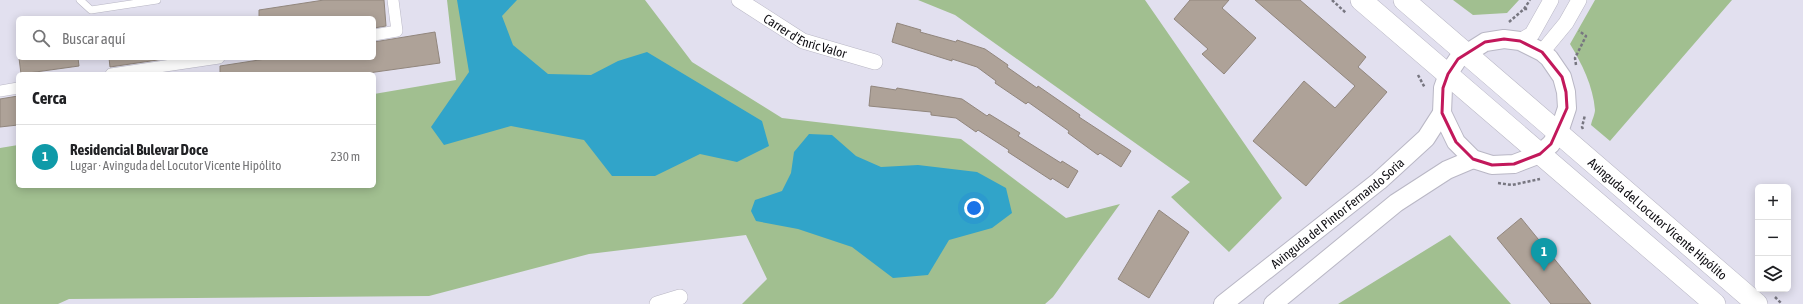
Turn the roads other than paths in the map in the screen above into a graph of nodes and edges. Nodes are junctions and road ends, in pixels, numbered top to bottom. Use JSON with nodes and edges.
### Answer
{"nodes":[{"id":1,"x":80,"y":0,"type":"edge"},
{"id":2,"x":157,"y":0,"type":"edge"},
{"id":3,"x":392,"y":0,"type":"edge"},
{"id":4,"x":739,"y":0,"type":"edge"},
{"id":5,"x":1361,"y":0,"type":"edge"},
{"id":6,"x":1404,"y":0,"type":"edge"},
{"id":7,"x":1579,"y":0,"type":"edge"},
{"id":8,"x":1548,"y":6,"type":"edge"},
{"id":9,"x":376,"y":35,"type":"edge"},
{"id":10,"x":1520,"y":41,"type":"junction"},
{"id":11,"x":1542,"y":52,"type":"junction"},
{"id":12,"x":1466,"y":53,"type":"junction"},
{"id":13,"x":206,"y":60,"type":"edge"},
{"id":14,"x":875,"y":62,"type":"dead end"},
{"id":15,"x":124,"y":72,"type":"edge"},
{"id":16,"x":1448,"y":74,"type":"junction"},
{"id":17,"x":16,"y":88,"type":"edge"},
{"id":18,"x":0,"y":91,"type":"edge"},
{"id":19,"x":1442,"y":113,"type":"junction"},
{"id":20,"x":1559,"y":132,"type":"junction"},
{"id":21,"x":1540,"y":154,"type":"junction"},
{"id":22,"x":1474,"y":159,"type":"junction"},
{"id":23,"x":680,"y":297,"type":"dead end"},
{"id":24,"x":657,"y":304,"type":"edge"},
{"id":25,"x":1223,"y":304,"type":"edge"},
{"id":26,"x":1273,"y":304,"type":"edge"},
{"id":27,"x":1715,"y":304,"type":"edge"},
{"id":28,"x":1757,"y":304,"type":"edge"}],
"edges":[{"from":1,"to":2,"type":"lane"},
{"from":3,"to":9,"type":"street"},
{"from":4,"to":14,"type":"street","name":"Carrer d'Enric Valor"},
{"from":5,"to":16,"type":"main road"},
{"from":6,"to":12,"type":"main road","name":"Avinguda del Locutor Vicente Hipólito"},
{"from":7,"to":11,"type":"street"},
{"from":8,"to":10,"type":"street"},
{"from":10,"to":11,"type":"street"},
{"from":10,"to":12,"type":"street"},
{"from":11,"to":20,"type":"street"},
{"from":12,"to":16,"type":"street"},
{"from":12,"to":20,"type":"main road","name":"Avinguda del Locutor Vicente Hipólito"},
{"from":13,"to":15,"type":"street"},
{"from":16,"to":19,"type":"street"},
{"from":16,"to":21,"type":"main road"},
{"from":17,"to":18,"type":"street"},
{"from":19,"to":22,"type":"street"},
{"from":19,"to":25,"type":"street","name":"Avinguda del Pintor Fernando Soria"},
{"from":20,"to":21,"type":"street"},
{"from":20,"to":28,"type":"main road","name":"Avinguda del Locutor Vicente Hipólito"},
{"from":21,"to":22,"type":"street"},
{"from":21,"to":27,"type":"main road"},
{"from":22,"to":26,"type":"street"},
{"from":23,"to":24,"type":"street"}]}
